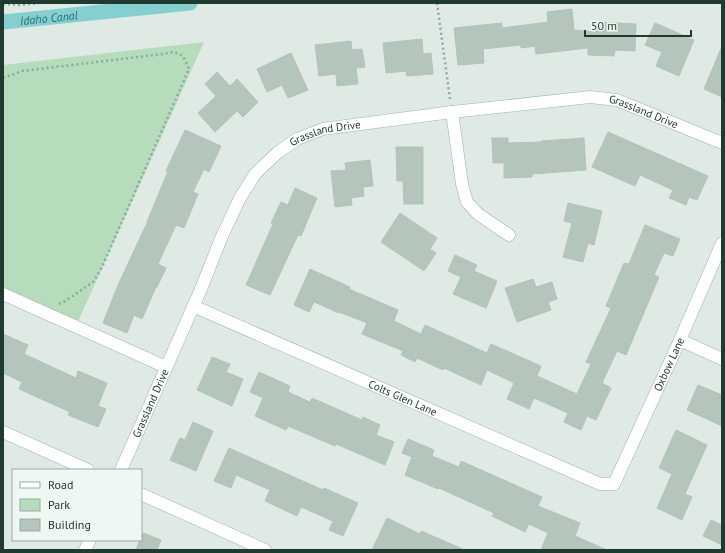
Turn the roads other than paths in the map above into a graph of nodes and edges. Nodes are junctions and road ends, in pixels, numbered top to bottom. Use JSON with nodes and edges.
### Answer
{"nodes":[{"id":1,"x":452,"y":112,"type":"junction"},
{"id":2,"x":722,"y":143,"type":"edge"},
{"id":3,"x":509,"y":234,"type":"dead end"},
{"id":4,"x":722,"y":243,"type":"edge"},
{"id":5,"x":3,"y":294,"type":"edge"},
{"id":6,"x":193,"y":306,"type":"junction"},
{"id":7,"x":680,"y":340,"type":"junction"},
{"id":8,"x":722,"y":359,"type":"edge"},
{"id":9,"x":166,"y":367,"type":"junction"},
{"id":10,"x":3,"y":432,"type":"edge"},
{"id":11,"x":86,"y":469,"type":"edge"},
{"id":12,"x":121,"y":469,"type":"edge"},
{"id":13,"x":614,"y":484,"type":"joint"},
{"id":14,"x":142,"y":494,"type":"edge"},
{"id":15,"x":90,"y":541,"type":"edge"},
{"id":16,"x":85,"y":550,"type":"edge"},
{"id":17,"x":266,"y":550,"type":"edge"}],
"edges":[{"from":1,"to":2,"type":"street","name":"Grassland Drive"},
{"from":1,"to":3,"type":"street"},
{"from":1,"to":6,"type":"street","name":"Grassland Drive"},
{"from":4,"to":7,"type":"street","name":"Oxbow Lane"},
{"from":5,"to":9,"type":"street"},
{"from":6,"to":9,"type":"street","name":"Grassland Drive"},
{"from":6,"to":13,"type":"street","name":"Colts Glen Lane"},
{"from":7,"to":8,"type":"street"},
{"from":7,"to":13,"type":"street","name":"Oxbow Lane"},
{"from":9,"to":12,"type":"street","name":"Grassland Drive"},
{"from":10,"to":11,"type":"street"},
{"from":14,"to":17,"type":"street"},
{"from":15,"to":16,"type":"street"}]}
